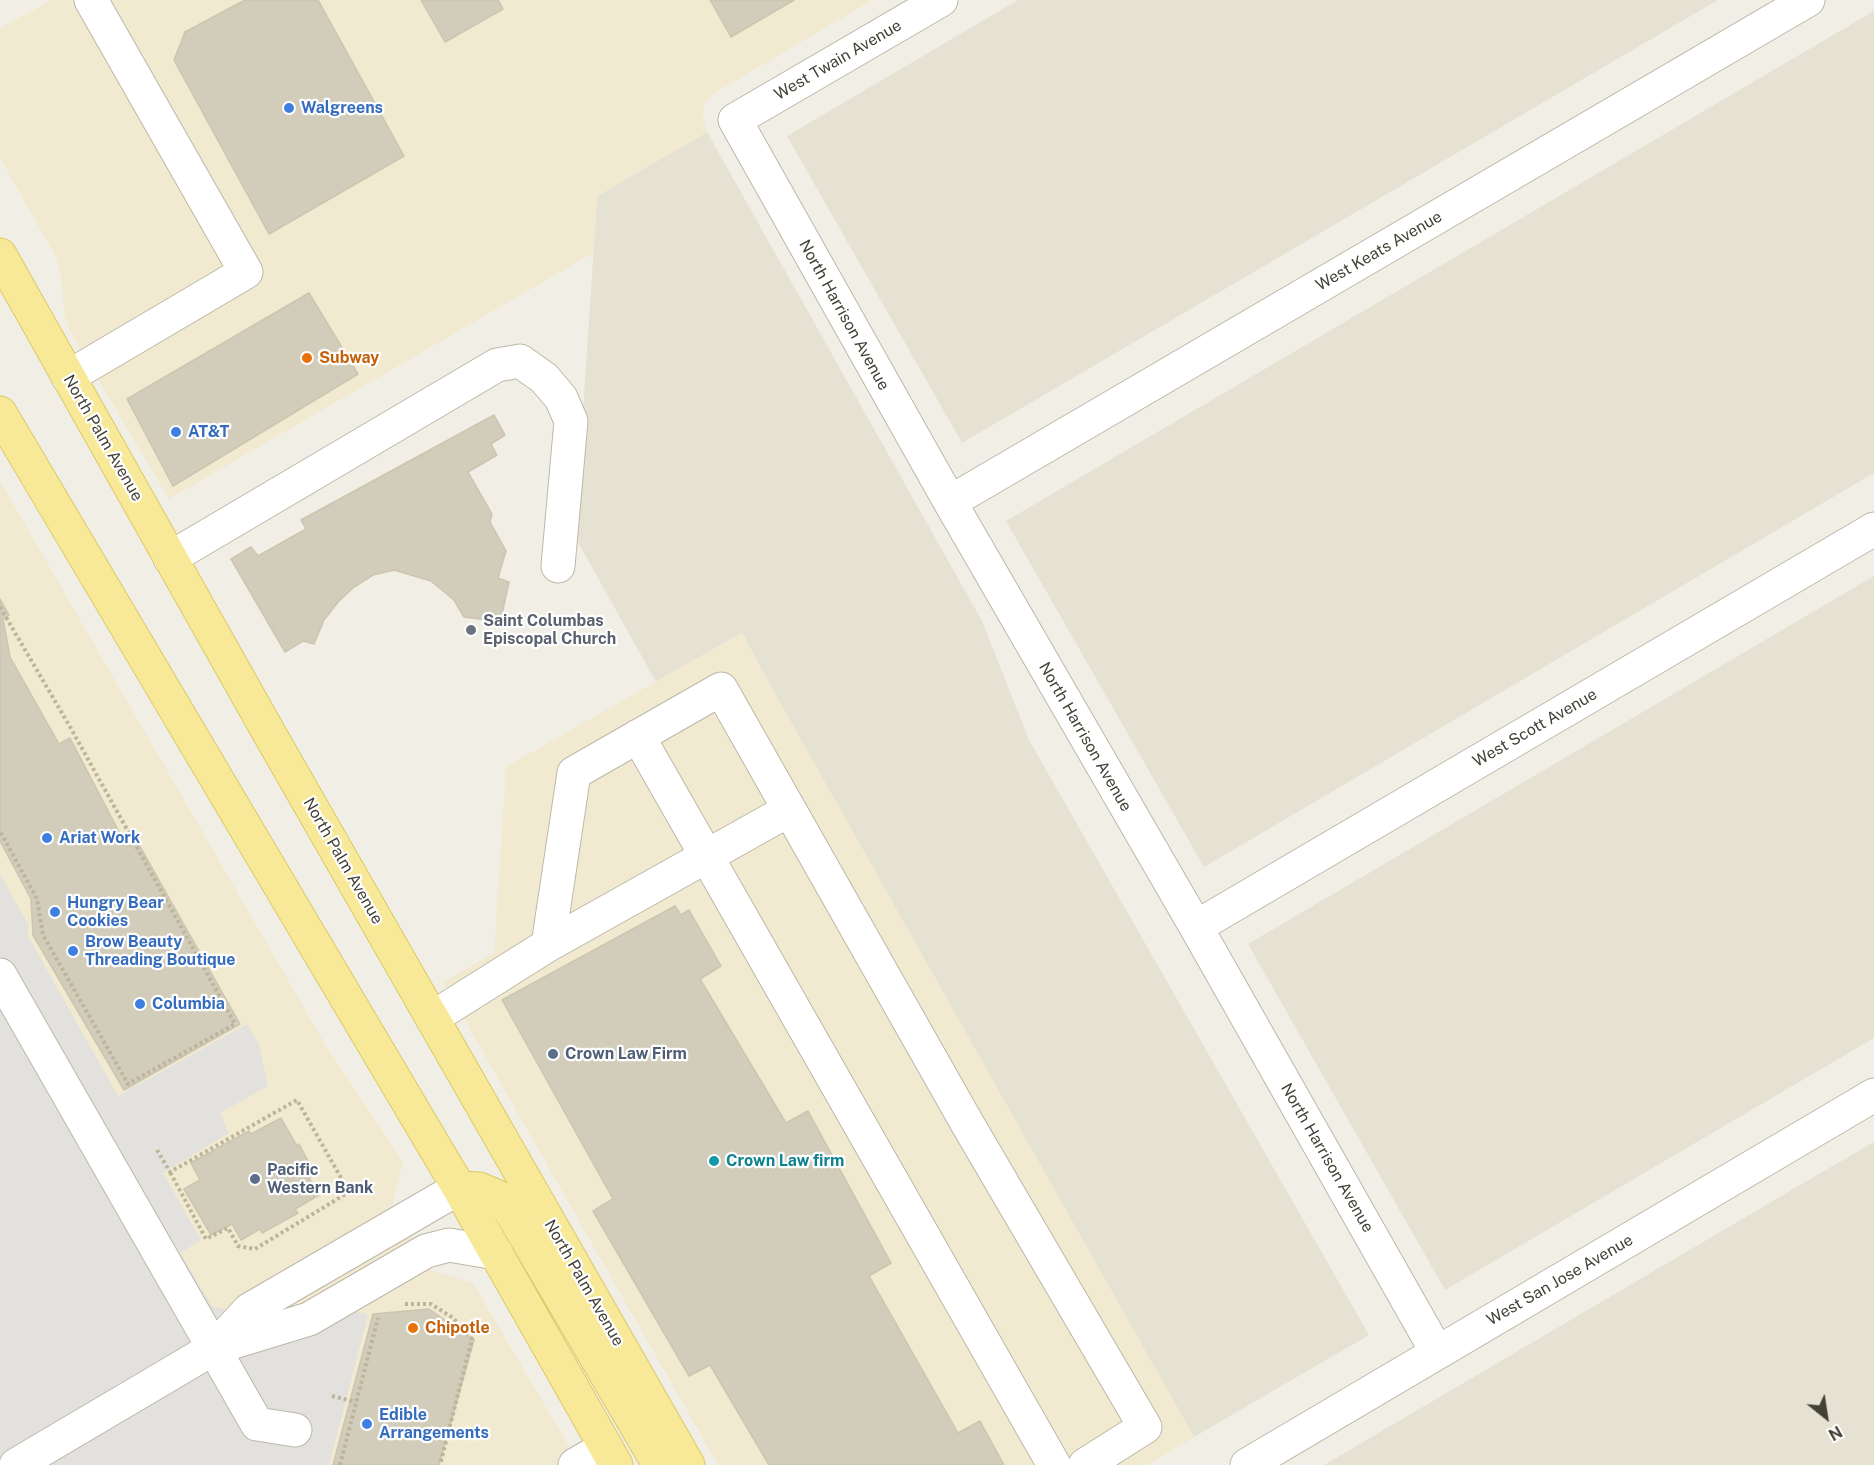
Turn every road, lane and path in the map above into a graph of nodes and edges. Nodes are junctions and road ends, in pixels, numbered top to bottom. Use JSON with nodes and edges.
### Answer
{"nodes":[{"id":1,"x":91,"y":0,"type":"edge"},
{"id":2,"x":941,"y":0,"type":"edge"},
{"id":3,"x":1808,"y":0,"type":"edge"},
{"id":4,"x":735,"y":120,"type":"joint"},
{"id":5,"x":0,"y":255,"type":"edge"},
{"id":6,"x":68,"y":377,"type":"junction"},
{"id":7,"x":0,"y":413,"type":"edge"},
{"id":8,"x":950,"y":502,"type":"junction"},
{"id":9,"x":1874,"y":529,"type":"edge"},
{"id":10,"x":171,"y":558,"type":"junction"},
{"id":11,"x":558,"y":566,"type":"dead end"},
{"id":12,"x":0,"y":606,"type":"edge"},
{"id":13,"x":638,"y":736,"type":"junction"},
{"id":14,"x":789,"y":810,"type":"junction"},
{"id":15,"x":0,"y":831,"type":"edge"},
{"id":16,"x":707,"y":856,"type":"junction"},
{"id":17,"x":1196,"y":927,"type":"junction"},
{"id":18,"x":549,"y":945,"type":"junction"},
{"id":19,"x":0,"y":975,"type":"edge"},
{"id":20,"x":432,"y":1018,"type":"junction"},
{"id":21,"x":1874,"y":1095,"type":"edge"},
{"id":22,"x":158,"y":1149,"type":"dead end"},
{"id":23,"x":170,"y":1172,"type":"junction"},
{"id":24,"x":459,"y":1188,"type":"junction"},
{"id":25,"x":496,"y":1253,"type":"junction"},
{"id":26,"x":400,"y":1304,"type":"dead end"},
{"id":27,"x":379,"y":1314,"type":"dead end"},
{"id":28,"x":214,"y":1348,"type":"junction"},
{"id":29,"x":1437,"y":1352,"type":"junction"},
{"id":30,"x":332,"y":1396,"type":"dead end"},
{"id":31,"x":356,"y":1402,"type":"junction"},
{"id":32,"x":295,"y":1430,"type":"dead end"},
{"id":33,"x":611,"y":1456,"type":"edge"},
{"id":34,"x":16,"y":1465,"type":"edge"},
{"id":35,"x":340,"y":1465,"type":"edge"},
{"id":36,"x":440,"y":1465,"type":"edge"},
{"id":37,"x":575,"y":1465,"type":"edge"},
{"id":38,"x":662,"y":1465,"type":"edge"},
{"id":39,"x":688,"y":1465,"type":"edge"},
{"id":40,"x":1054,"y":1465,"type":"edge"},
{"id":41,"x":1085,"y":1465,"type":"edge"},
{"id":42,"x":1247,"y":1465,"type":"edge"}],
"edges":[{"from":1,"to":6,"type":"street"},
{"from":2,"to":4,"type":"street","name":"West Twain Avenue"},
{"from":3,"to":8,"type":"street","name":"West Keats Avenue"},
{"from":4,"to":8,"type":"street","name":"North Harrison Avenue"},
{"from":5,"to":6,"type":"main road","name":"North Palm Avenue"},
{"from":6,"to":10,"type":"main road","name":"North Palm Avenue"},
{"from":7,"to":24,"type":"main road"},
{"from":8,"to":17,"type":"street","name":"North Harrison Avenue"},
{"from":9,"to":17,"type":"street","name":"West Scott Avenue"},
{"from":10,"to":11,"type":"street"},
{"from":10,"to":20,"type":"main road","name":"North Palm Avenue"},
{"from":12,"to":15,"type":"path"},
{"from":13,"to":14,"type":"street"},
{"from":13,"to":16,"type":"street"},
{"from":13,"to":18,"type":"street"},
{"from":14,"to":16,"type":"street"},
{"from":14,"to":41,"type":"street"},
{"from":16,"to":18,"type":"street"},
{"from":16,"to":40,"type":"street"},
{"from":17,"to":29,"type":"street","name":"North Harrison Avenue"},
{"from":18,"to":20,"type":"street"},
{"from":19,"to":28,"type":"street"},
{"from":20,"to":39,"type":"main road","name":"North Palm Avenue"},
{"from":21,"to":29,"type":"street","name":"West San Jose Avenue"},
{"from":22,"to":23,"type":"path"},
{"from":23,"to":23,"type":"path"},
{"from":24,"to":25,"type":"main road"},
{"from":24,"to":28,"type":"street"},
{"from":24,"to":38,"type":"main road"},
{"from":25,"to":28,"type":"street"},
{"from":25,"to":33,"type":"main road"},
{"from":26,"to":36,"type":"path"},
{"from":27,"to":31,"type":"path"},
{"from":28,"to":32,"type":"street"},
{"from":28,"to":34,"type":"street"},
{"from":29,"to":42,"type":"street","name":"West San Jose Avenue"},
{"from":30,"to":31,"type":"path"},
{"from":31,"to":35,"type":"path"},
{"from":33,"to":37,"type":"street"}]}
